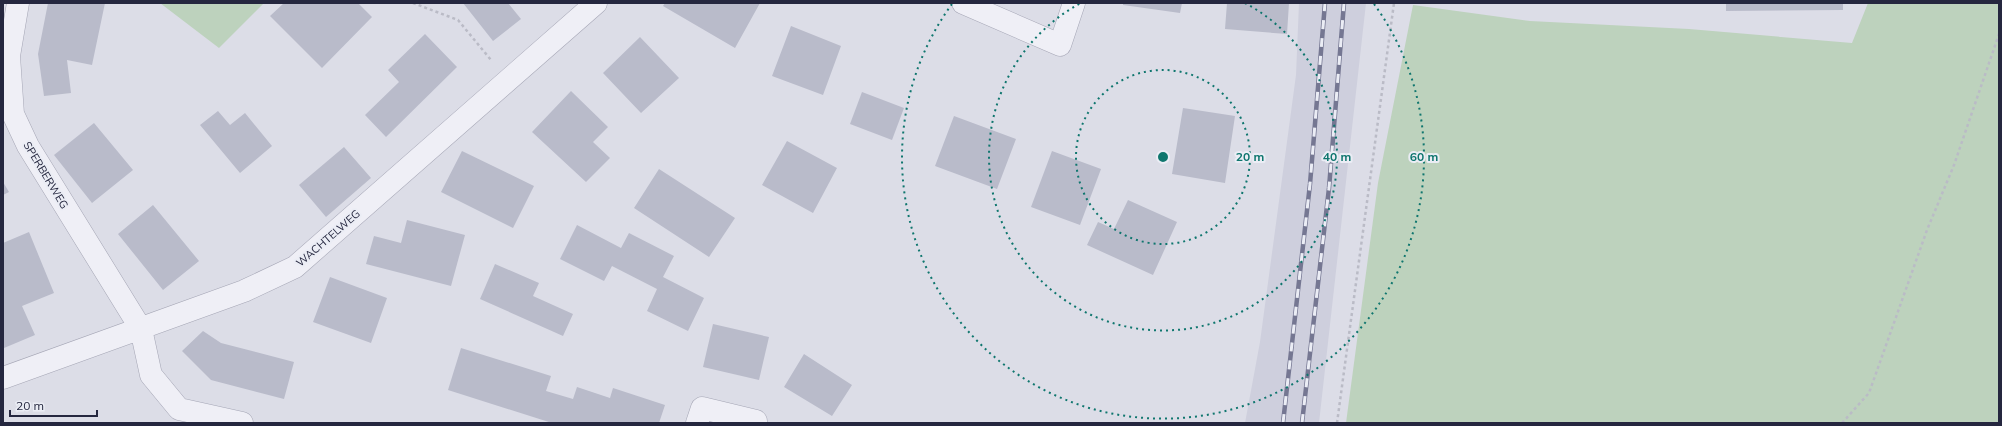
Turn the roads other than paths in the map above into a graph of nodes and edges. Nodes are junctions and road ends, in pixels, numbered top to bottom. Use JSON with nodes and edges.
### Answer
{"nodes":[{"id":1,"x":18,"y":3,"type":"edge"},
{"id":2,"x":596,"y":3,"type":"edge"},
{"id":3,"x":963,"y":3,"type":"edge"},
{"id":4,"x":1074,"y":3,"type":"edge"},
{"id":5,"x":141,"y":329,"type":"junction"},
{"id":6,"x":3,"y":378,"type":"edge"},
{"id":7,"x":242,"y":423,"type":"edge"},
{"id":8,"x":697,"y":423,"type":"edge"},
{"id":9,"x":755,"y":423,"type":"edge"}],
"edges":[{"from":1,"to":5,"type":"street","name":"SPERBERWEG"},
{"from":2,"to":5,"type":"street","name":"WACHTELWEG"},
{"from":3,"to":4,"type":"street"},
{"from":5,"to":6,"type":"street","name":"WACHTELWEG"},
{"from":5,"to":7,"type":"street","name":"SPERBERWEG"},
{"from":8,"to":9,"type":"street"}]}
